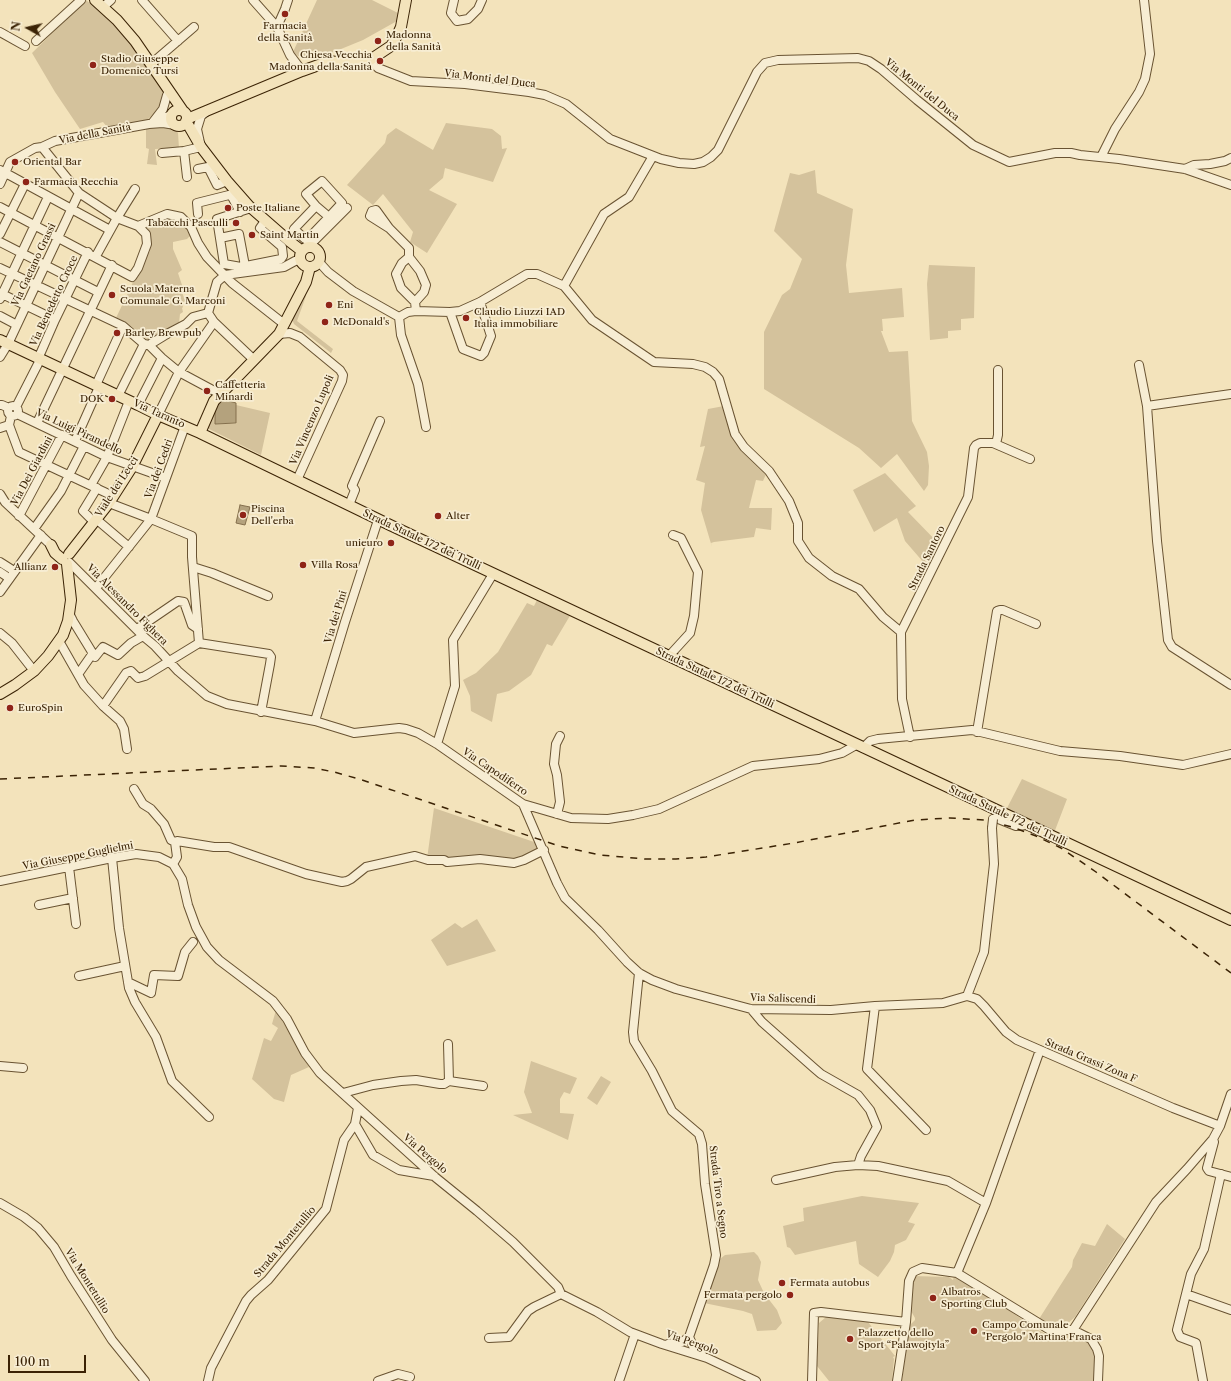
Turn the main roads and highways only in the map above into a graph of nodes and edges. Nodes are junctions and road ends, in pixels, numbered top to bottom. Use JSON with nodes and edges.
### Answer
{"nodes":[{"id":1,"x":95,"y":0,"type":"edge"},
{"id":2,"x":406,"y":0,"type":"edge"},
{"id":3,"x":164,"y":83,"type":"junction"},
{"id":4,"x":171,"y":115,"type":"junction"},
{"id":5,"x":185,"y":116,"type":"junction"},
{"id":6,"x":176,"y":125,"type":"junction"},
{"id":7,"x":200,"y":147,"type":"junction"},
{"id":8,"x":304,"y":253,"type":"junction"},
{"id":9,"x":310,"y":267,"type":"junction"},
{"id":10,"x":4,"y":342,"type":"edge"},
{"id":11,"x":158,"y":415,"type":"junction"},
{"id":12,"x":200,"y":432,"type":"junction"},
{"id":13,"x":51,"y":545,"type":"road end"},
{"id":14,"x":67,"y":559,"type":"junction"},
{"id":15,"x":0,"y":694,"type":"edge"},
{"id":16,"x":1231,"y":920,"type":"edge"}],
"edges":[{"from":1,"to":3,"type":"main road"},
{"from":2,"to":5,"type":"main road"},
{"from":3,"to":4,"type":"main road"},
{"from":3,"to":5,"type":"main road"},
{"from":4,"to":5,"type":"main road"},
{"from":4,"to":6,"type":"main road"},
{"from":5,"to":6,"type":"main road"},
{"from":5,"to":7,"type":"main road"},
{"from":6,"to":7,"type":"main road"},
{"from":7,"to":8,"type":"main road"},
{"from":8,"to":9,"type":"main road"},
{"from":8,"to":9,"type":"main road"},
{"from":9,"to":12,"type":"main road"},
{"from":10,"to":11,"type":"main road","name":"Via Taranto"},
{"from":11,"to":12,"type":"main road","name":"Via Taranto"},
{"from":11,"to":14,"type":"main road","name":"Viale dei Lecci"},
{"from":12,"to":16,"type":"main road","name":"Strada Statale 172 dei Trulli"},
{"from":13,"to":14,"type":"main road"},
{"from":14,"to":15,"type":"main road"}]}
